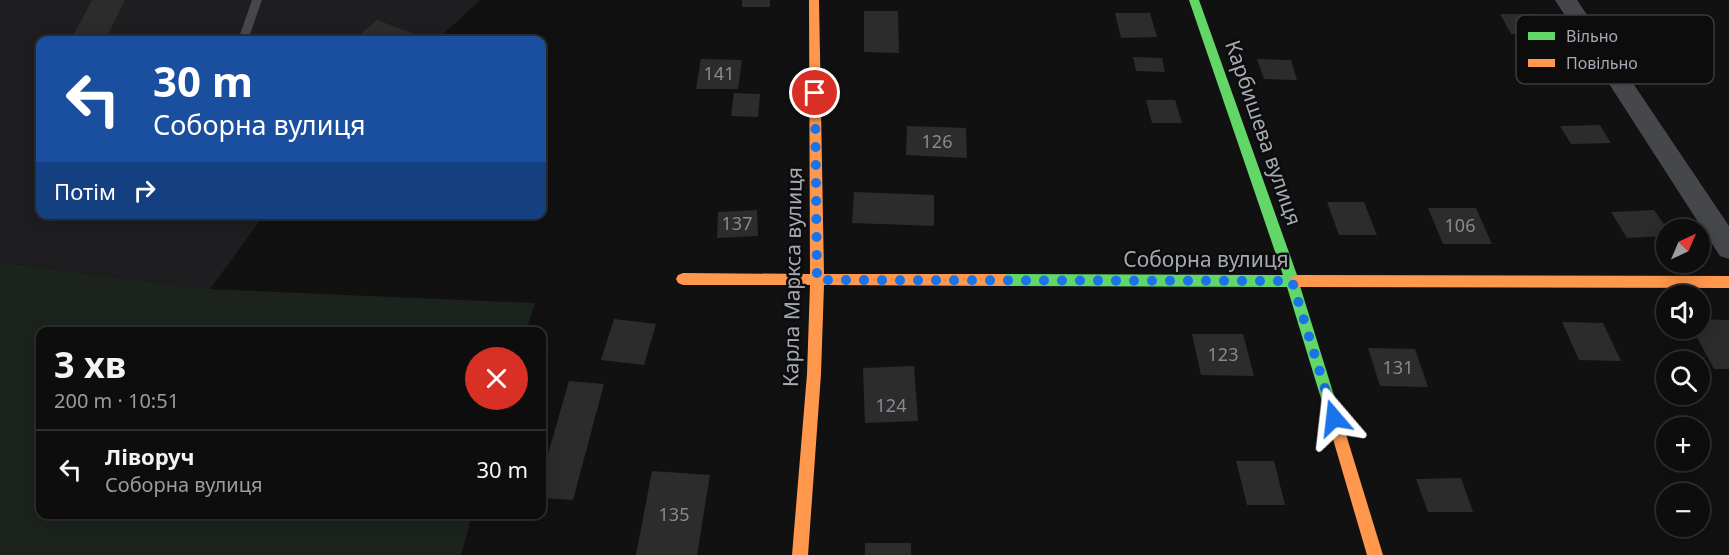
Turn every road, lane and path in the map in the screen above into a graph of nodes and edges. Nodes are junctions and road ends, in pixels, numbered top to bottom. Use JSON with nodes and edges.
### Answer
{"nodes":[{"id":1,"x":258,"y":0,"type":"edge"},
{"id":2,"x":814,"y":0,"type":"edge"},
{"id":3,"x":1194,"y":0,"type":"edge"},
{"id":4,"x":1566,"y":0,"type":"edge"},
{"id":5,"x":1576,"y":15,"type":"edge"},
{"id":6,"x":244,"y":36,"type":"edge"},
{"id":7,"x":1621,"y":84,"type":"edge"},
{"id":8,"x":1729,"y":248,"type":"edge"},
{"id":9,"x":683,"y":279,"type":"dead end"},
{"id":10,"x":817,"y":280,"type":"junction"},
{"id":11,"x":1292,"y":281,"type":"junction"},
{"id":12,"x":1729,"y":282,"type":"edge"},
{"id":13,"x":800,"y":555,"type":"edge"},
{"id":14,"x":1375,"y":555,"type":"edge"}],
"edges":[{"from":1,"to":6,"type":"lane"},
{"from":2,"to":10,"type":"street","name":"Карла Маркса вулиця"},
{"from":3,"to":11,"type":"street","name":"Карбишева вулиця"},
{"from":4,"to":5,"type":"street"},
{"from":7,"to":8,"type":"street"},
{"from":9,"to":10,"type":"street","name":"Соборна вулиця"},
{"from":10,"to":11,"type":"street","name":"Соборна вулиця"},
{"from":10,"to":13,"type":"street","name":"Карла Маркса вулиця"},
{"from":11,"to":12,"type":"street","name":"Соборна вулиця"},
{"from":11,"to":14,"type":"street","name":"Карбишева вулиця"}]}
